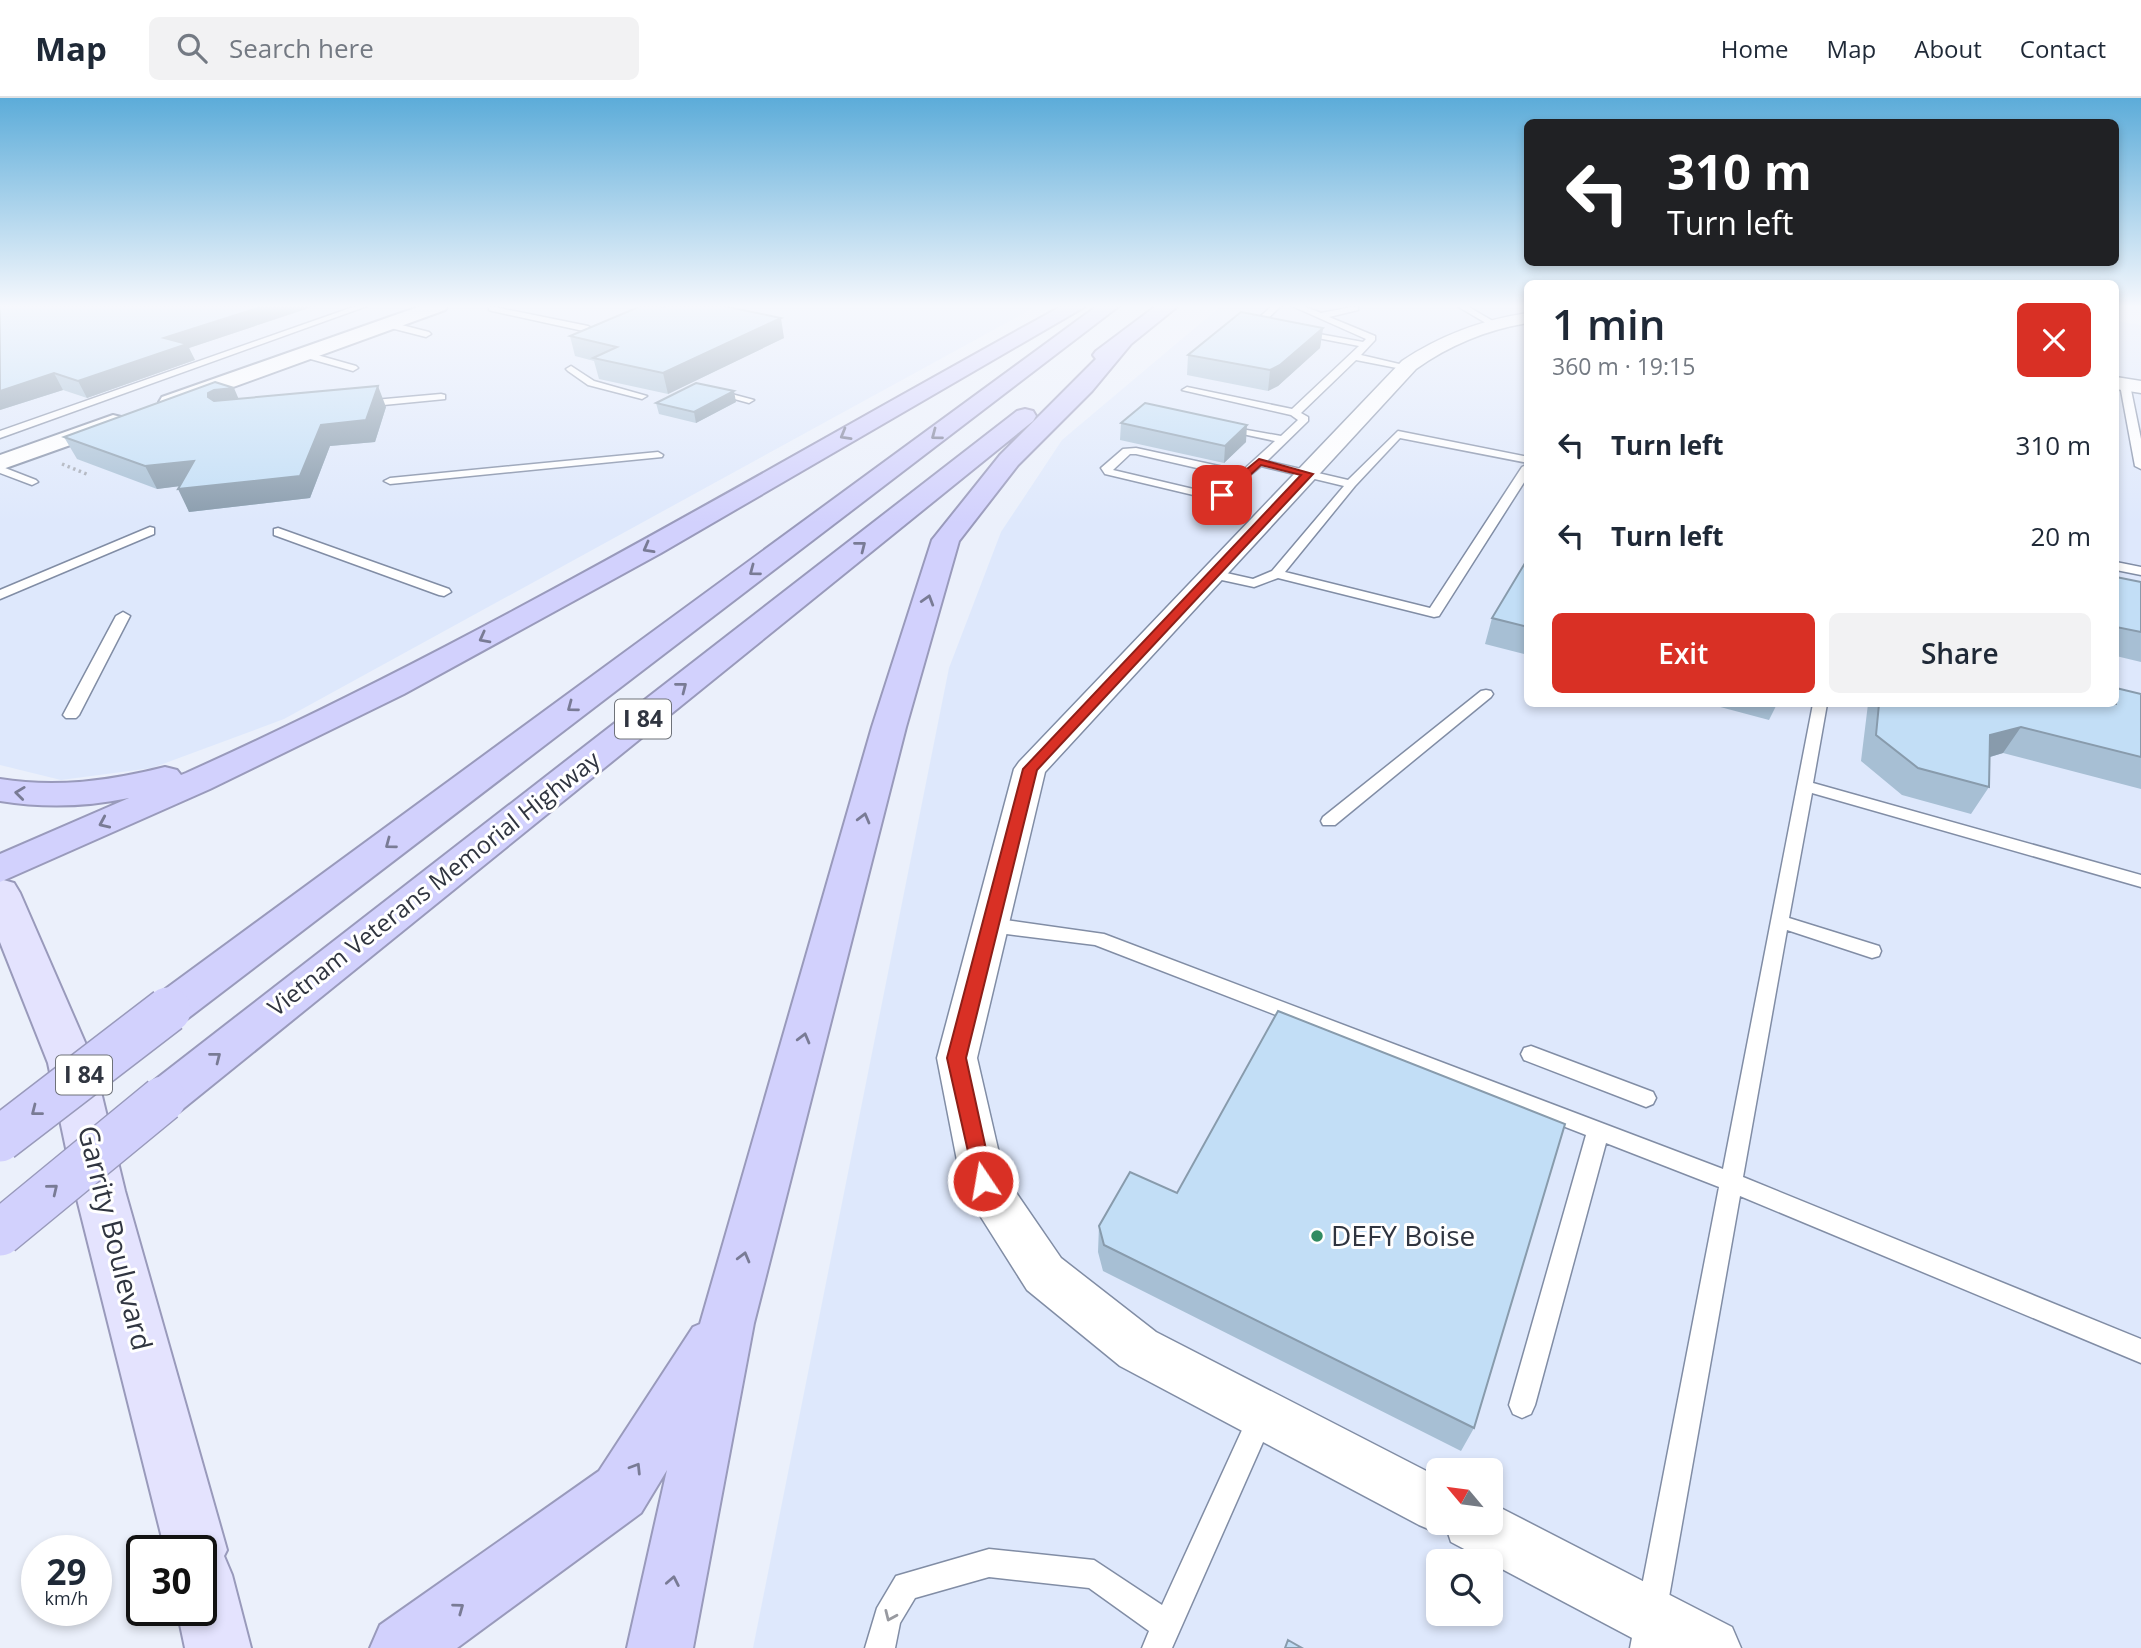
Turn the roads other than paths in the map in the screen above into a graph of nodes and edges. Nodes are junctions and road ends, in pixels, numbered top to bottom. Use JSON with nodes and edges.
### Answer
{"nodes":[{"id":1,"x":159,"y":378,"type":"edge"},
{"id":2,"x":235,"y":378,"type":"edge"},
{"id":3,"x":584,"y":378,"type":"edge"},
{"id":4,"x":948,"y":378,"type":"edge"},
{"id":5,"x":1012,"y":378,"type":"edge"},
{"id":6,"x":1074,"y":378,"type":"edge"},
{"id":7,"x":1091,"y":378,"type":"edge"},
{"id":8,"x":1331,"y":378,"type":"edge"},
{"id":9,"x":1397,"y":378,"type":"edge"},
{"id":10,"x":2127,"y":385,"type":"edge"},
{"id":11,"x":710,"y":389,"type":"edge"},
{"id":12,"x":1187,"y":390,"type":"dead end"},
{"id":13,"x":642,"y":396,"type":"edge"},
{"id":14,"x":441,"y":397,"type":"dead end"},
{"id":15,"x":749,"y":400,"type":"dead end"},
{"id":16,"x":358,"y":404,"type":"edge"},
{"id":17,"x":1294,"y":413,"type":"junction"},
{"id":18,"x":1210,"y":424,"type":"edge"},
{"id":19,"x":0,"y":435,"type":"edge"},
{"id":20,"x":1283,"y":440,"type":"junction"},
{"id":21,"x":658,"y":455,"type":"dead end"},
{"id":22,"x":1524,"y":459,"type":"edge"},
{"id":23,"x":1259,"y":462,"type":"junction"},
{"id":24,"x":0,"y":463,"type":"edge"},
{"id":25,"x":2141,"y":466,"type":"edge"},
{"id":26,"x":0,"y":469,"type":"edge"},
{"id":27,"x":1524,"y":473,"type":"edge"},
{"id":28,"x":1308,"y":474,"type":"junction"},
{"id":29,"x":1244,"y":475,"type":"junction"},
{"id":30,"x":390,"y":481,"type":"dead end"},
{"id":31,"x":32,"y":482,"type":"dead end"},
{"id":32,"x":1351,"y":484,"type":"junction"},
{"id":33,"x":150,"y":531,"type":"dead end"},
{"id":34,"x":278,"y":533,"type":"dead end"},
{"id":35,"x":2119,"y":567,"type":"edge"},
{"id":36,"x":2141,"y":571,"type":"edge"},
{"id":37,"x":1213,"y":574,"type":"junction"},
{"id":38,"x":1278,"y":574,"type":"junction"},
{"id":39,"x":444,"y":592,"type":"dead end"},
{"id":40,"x":0,"y":595,"type":"edge"},
{"id":41,"x":123,"y":616,"type":"dead end"},
{"id":42,"x":1486,"y":694,"type":"dead end"},
{"id":43,"x":1819,"y":707,"type":"edge"},
{"id":44,"x":71,"y":715,"type":"dead end"},
{"id":45,"x":278,"y":745,"type":"junction"},
{"id":46,"x":1805,"y":786,"type":"junction"},
{"id":47,"x":0,"y":790,"type":"edge"},
{"id":48,"x":1329,"y":821,"type":"dead end"},
{"id":49,"x":0,"y":869,"type":"edge"},
{"id":50,"x":2141,"y":881,"type":"edge"},
{"id":51,"x":0,"y":893,"type":"edge"},
{"id":52,"x":1779,"y":921,"type":"junction"},
{"id":53,"x":991,"y":925,"type":"junction"},
{"id":54,"x":1872,"y":951,"type":"dead end"},
{"id":55,"x":1531,"y":1054,"type":"dead end"},
{"id":56,"x":1646,"y":1098,"type":"dead end"},
{"id":57,"x":1598,"y":1131,"type":"junction"},
{"id":58,"x":0,"y":1139,"type":"edge"},
{"id":59,"x":1732,"y":1182,"type":"junction"},
{"id":60,"x":0,"y":1233,"type":"edge"},
{"id":61,"x":726,"y":1323,"type":"junction"},
{"id":62,"x":2141,"y":1351,"type":"edge"},
{"id":63,"x":1522,"y":1405,"type":"dead end"},
{"id":64,"x":1262,"y":1414,"type":"junction"},
{"id":65,"x":1426,"y":1500,"type":"edge"},
{"id":66,"x":192,"y":1535,"type":"edge"},
{"id":67,"x":1492,"y":1535,"type":"edge"},
{"id":68,"x":213,"y":1626,"type":"edge"},
{"id":69,"x":1648,"y":1632,"type":"edge"},
{"id":70,"x":1162,"y":1637,"type":"edge"},
{"id":71,"x":218,"y":1648,"type":"edge"},
{"id":72,"x":403,"y":1648,"type":"edge"},
{"id":73,"x":660,"y":1648,"type":"edge"},
{"id":74,"x":880,"y":1648,"type":"edge"},
{"id":75,"x":1711,"y":1648,"type":"edge"}],
"edges":[{"from":1,"to":19,"type":"lane"},
{"from":2,"to":24,"type":"street"},
{"from":3,"to":13,"type":"lane"},
{"from":4,"to":45,"type":"highway","one_way":true},
{"from":5,"to":58,"type":"highway","number":"I 84","one_way":true,"bridge":true},
{"from":60,"to":6,"type":"highway","name":"Vietnam Veterans Memorial Highway","number":"I 84","one_way":true,"bridge":true},
{"from":61,"to":7,"type":"highway","one_way":true},
{"from":8,"to":17,"type":"lane"},
{"from":9,"to":28,"type":"street"},
{"from":10,"to":25,"type":"lane"},
{"from":11,"to":15,"type":"lane"},
{"from":12,"to":17,"type":"lane"},
{"from":14,"to":16,"type":"lane"},
{"from":17,"to":20,"type":"lane"},
{"from":18,"to":20,"type":"lane"},
{"from":20,"to":23,"type":"lane"},
{"from":21,"to":30,"type":"lane"},
{"from":22,"to":32,"type":"lane"},
{"from":23,"to":28,"type":"lane"},
{"from":23,"to":29,"type":"lane"},
{"from":26,"to":31,"type":"lane"},
{"from":27,"to":38,"type":"lane"},
{"from":28,"to":32,"type":"lane"},
{"from":28,"to":37,"type":"street"},
{"from":29,"to":29,"type":"lane"},
{"from":32,"to":38,"type":"lane"},
{"from":33,"to":40,"type":"lane"},
{"from":34,"to":39,"type":"lane"},
{"from":35,"to":36,"type":"lane"},
{"from":37,"to":38,"type":"lane"},
{"from":37,"to":53,"type":"street"},
{"from":41,"to":44,"type":"lane"},
{"from":42,"to":48,"type":"lane"},
{"from":43,"to":46,"type":"lane"},
{"from":45,"to":47,"type":"highway","one_way":true},
{"from":45,"to":49,"type":"highway","one_way":true},
{"from":46,"to":50,"type":"lane"},
{"from":46,"to":52,"type":"lane"},
{"from":51,"to":66,"type":"main road","name":"Garrity Boulevard"},
{"from":52,"to":54,"type":"lane"},
{"from":52,"to":59,"type":"lane"},
{"from":53,"to":57,"type":"lane"},
{"from":53,"to":64,"type":"street"},
{"from":55,"to":56,"type":"lane"},
{"from":57,"to":59,"type":"lane"},
{"from":57,"to":63,"type":"lane"},
{"from":59,"to":62,"type":"lane"},
{"from":59,"to":69,"type":"lane"},
{"from":72,"to":61,"type":"highway","one_way":true},
{"from":73,"to":61,"type":"highway","one_way":true},
{"from":64,"to":65,"type":"street"},
{"from":64,"to":70,"type":"lane"},
{"from":67,"to":69,"type":"street"},
{"from":68,"to":71,"type":"main road"},
{"from":69,"to":75,"type":"street"},
{"from":70,"to":74,"type":"lane","one_way":true}]}
